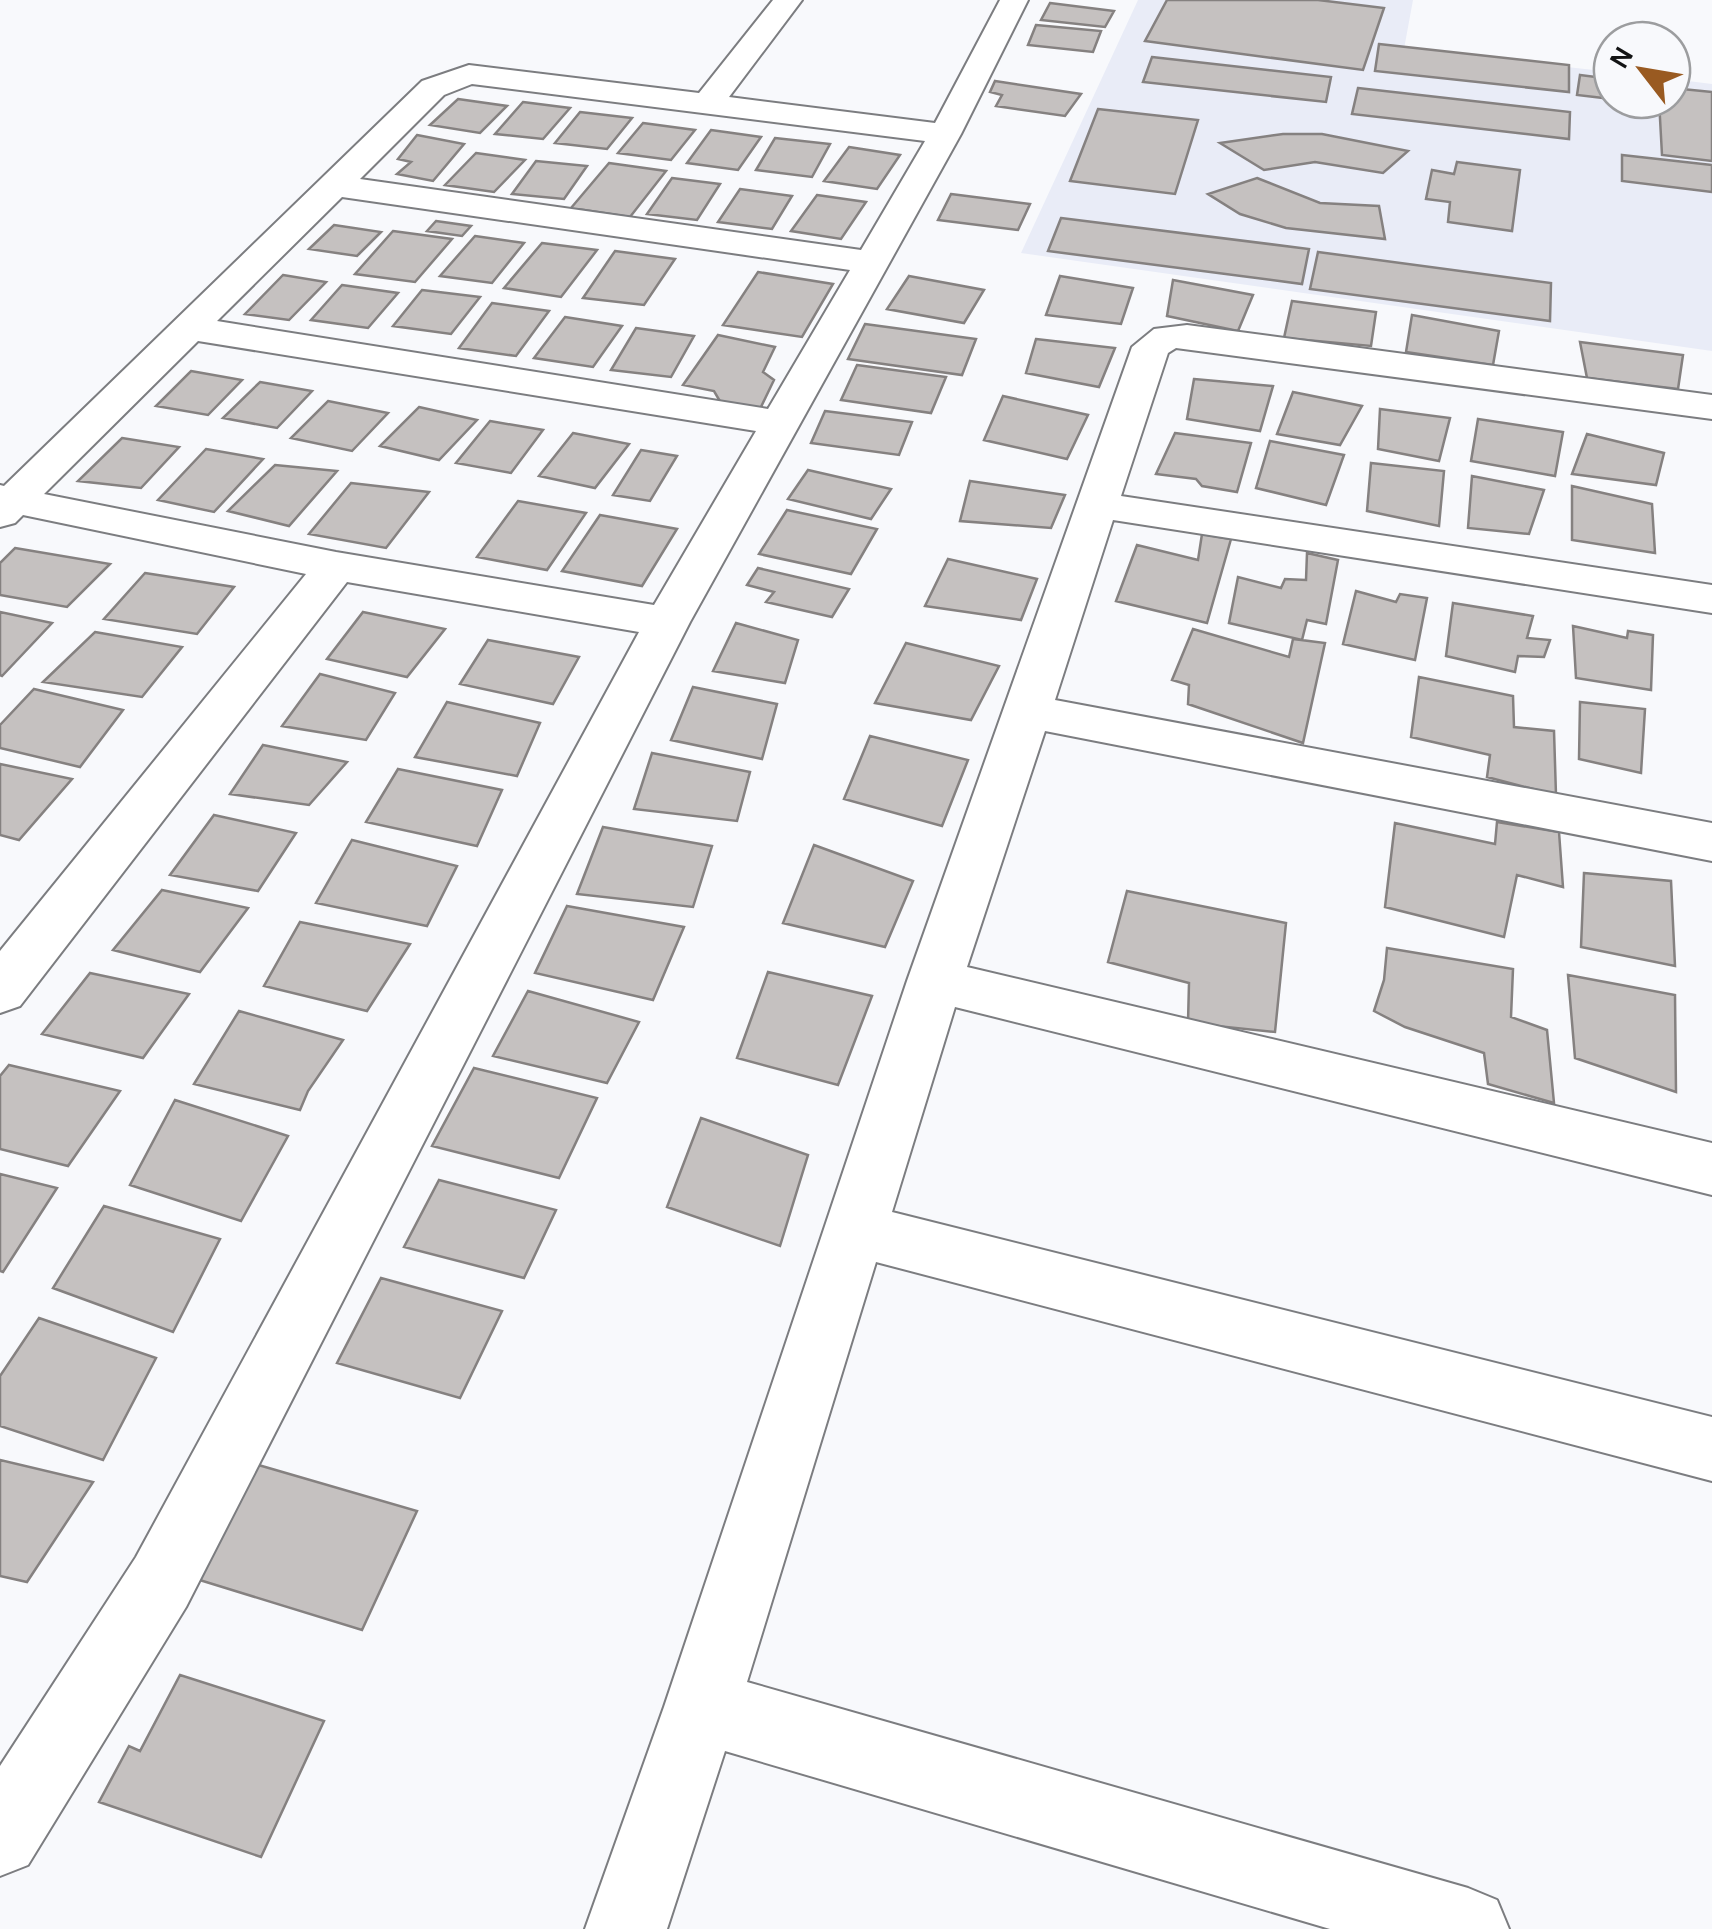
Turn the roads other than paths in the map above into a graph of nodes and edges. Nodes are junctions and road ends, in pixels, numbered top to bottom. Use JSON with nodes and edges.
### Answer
{"nodes":[{"id":1,"x":788,"y":0,"type":"edge"},
{"id":2,"x":1014,"y":0,"type":"edge"},
{"id":3,"x":707,"y":104,"type":"junction"},
{"id":4,"x":946,"y":134,"type":"junction"},
{"id":5,"x":332,"y":185,"type":"junction"},
{"id":6,"x":872,"y":262,"type":"junction"},
{"id":7,"x":188,"y":328,"type":"junction"},
{"id":8,"x":1712,"y":407,"type":"edge"},
{"id":9,"x":781,"y":423,"type":"junction"},
{"id":10,"x":5,"y":504,"type":"edge"},
{"id":11,"x":1098,"y":504,"type":"junction"},
{"id":12,"x":336,"y":566,"type":"junction"},
{"id":13,"x":1712,"y":600,"type":"edge"},
{"id":14,"x":667,"y":622,"type":"junction"},
{"id":15,"x":1027,"y":711,"type":"junction"},
{"id":16,"x":1712,"y":842,"type":"edge"},
{"id":17,"x":936,"y":981,"type":"junction"},
{"id":18,"x":0,"y":990,"type":"edge"},
{"id":19,"x":1712,"y":1170,"type":"edge"},
{"id":20,"x":856,"y":1230,"type":"junction"},
{"id":21,"x":1712,"y":1449,"type":"edge"},
{"id":22,"x":702,"y":1707,"type":"junction"},
{"id":23,"x":6,"y":1816,"type":"edge"},
{"id":24,"x":626,"y":1929,"type":"edge"},
{"id":25,"x":1468,"y":1929,"type":"edge"}],
"edges":[{"from":1,"to":3,"type":"street"},
{"from":2,"to":4,"type":"street"},
{"from":3,"to":4,"type":"street"},
{"from":3,"to":5,"type":"street"},
{"from":4,"to":6,"type":"street"},
{"from":5,"to":6,"type":"street"},
{"from":5,"to":7,"type":"street"},
{"from":6,"to":9,"type":"street"},
{"from":7,"to":9,"type":"street"},
{"from":7,"to":10,"type":"street"},
{"from":8,"to":11,"type":"street"},
{"from":9,"to":14,"type":"street"},
{"from":10,"to":12,"type":"street"},
{"from":11,"to":13,"type":"street"},
{"from":11,"to":15,"type":"street"},
{"from":12,"to":14,"type":"street"},
{"from":12,"to":18,"type":"street"},
{"from":14,"to":23,"type":"street"},
{"from":15,"to":16,"type":"street"},
{"from":15,"to":17,"type":"street"},
{"from":17,"to":19,"type":"street"},
{"from":17,"to":20,"type":"street"},
{"from":20,"to":21,"type":"street"},
{"from":20,"to":22,"type":"street"},
{"from":22,"to":24,"type":"street"},
{"from":22,"to":25,"type":"street"}]}
